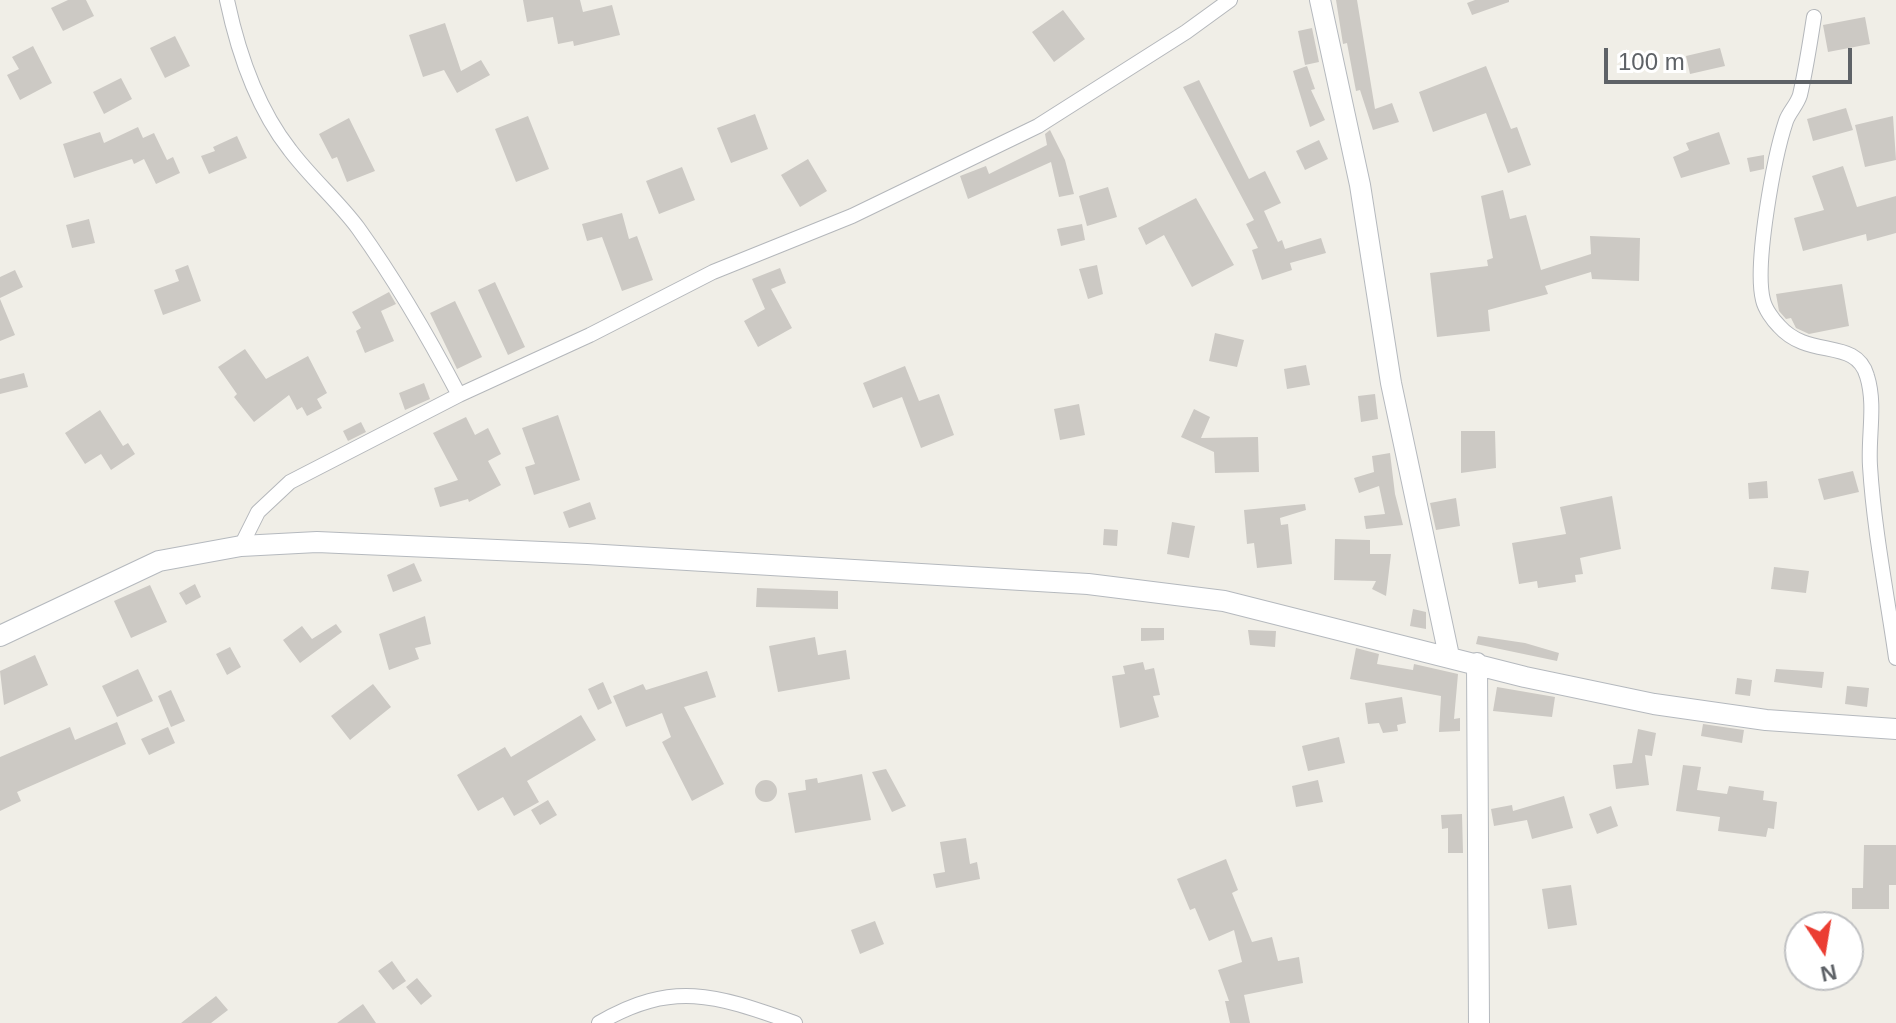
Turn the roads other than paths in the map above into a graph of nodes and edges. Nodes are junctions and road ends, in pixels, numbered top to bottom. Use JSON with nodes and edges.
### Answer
{"nodes":[{"id":1,"x":227,"y":0,"type":"edge"},
{"id":2,"x":1230,"y":0,"type":"edge"},
{"id":3,"x":1320,"y":0,"type":"edge"},
{"id":4,"x":1814,"y":17,"type":"dead end"},
{"id":5,"x":459,"y":395,"type":"junction"},
{"id":6,"x":241,"y":546,"type":"junction"},
{"id":7,"x":0,"y":636,"type":"edge"},
{"id":8,"x":1449,"y":656,"type":"junction"},
{"id":9,"x":1896,"y":658,"type":"edge"},
{"id":10,"x":1477,"y":663,"type":"junction"},
{"id":11,"x":1896,"y":729,"type":"edge"},
{"id":12,"x":599,"y":1023,"type":"edge"},
{"id":13,"x":795,"y":1023,"type":"edge"},
{"id":14,"x":1479,"y":1023,"type":"edge"}],
"edges":[{"from":1,"to":5,"type":"street"},
{"from":2,"to":5,"type":"street"},
{"from":3,"to":8,"type":"main road"},
{"from":4,"to":9,"type":"street"},
{"from":5,"to":6,"type":"street"},
{"from":6,"to":7,"type":"main road"},
{"from":6,"to":8,"type":"main road"},
{"from":8,"to":10,"type":"main road"},
{"from":10,"to":11,"type":"main road"},
{"from":10,"to":14,"type":"main road"},
{"from":12,"to":13,"type":"street"}]}
